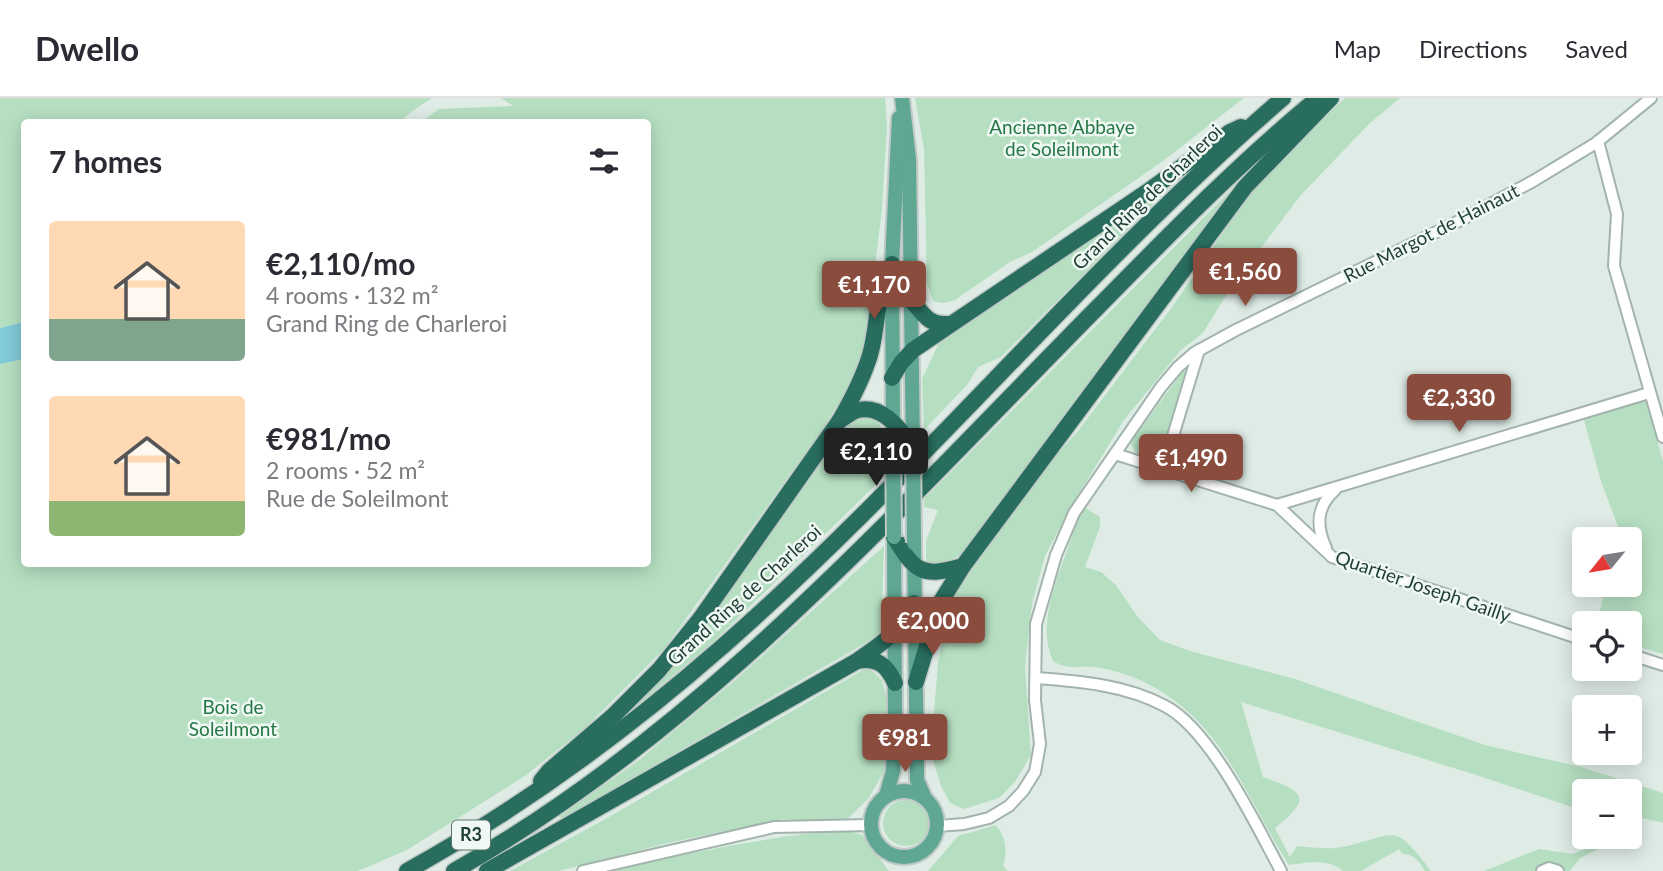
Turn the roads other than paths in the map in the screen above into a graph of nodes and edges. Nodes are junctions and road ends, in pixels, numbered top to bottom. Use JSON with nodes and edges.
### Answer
{"nodes":[{"id":1,"x":901,"y":98,"type":"edge"},
{"id":2,"x":1283,"y":98,"type":"edge"},
{"id":3,"x":1318,"y":98,"type":"edge"},
{"id":4,"x":1331,"y":98,"type":"edge"},
{"id":5,"x":1651,"y":98,"type":"edge"},
{"id":6,"x":1259,"y":118,"type":"junction"},
{"id":7,"x":1598,"y":141,"type":"junction"},
{"id":8,"x":892,"y":264,"type":"junction"},
{"id":9,"x":911,"y":300,"type":"junction"},
{"id":10,"x":949,"y":324,"type":"junction"},
{"id":11,"x":913,"y":350,"type":"junction"},
{"id":12,"x":1199,"y":350,"type":"junction"},
{"id":13,"x":892,"y":378,"type":"junction"},
{"id":14,"x":1649,"y":393,"type":"junction"},
{"id":15,"x":840,"y":420,"type":"junction"},
{"id":16,"x":900,"y":428,"type":"junction"},
{"id":17,"x":1663,"y":437,"type":"edge"},
{"id":18,"x":913,"y":448,"type":"joint"},
{"id":19,"x":1115,"y":454,"type":"junction"},
{"id":20,"x":1163,"y":469,"type":"junction"},
{"id":21,"x":1337,"y":488,"type":"junction"},
{"id":22,"x":1277,"y":505,"type":"junction"},
{"id":23,"x":894,"y":537,"type":"joint"},
{"id":24,"x":1332,"y":556,"type":"junction"},
{"id":25,"x":907,"y":557,"type":"junction"},
{"id":26,"x":962,"y":566,"type":"junction"},
{"id":27,"x":914,"y":603,"type":"junction"},
{"id":28,"x":894,"y":635,"type":"junction"},
{"id":29,"x":1572,"y":636,"type":"edge"},
{"id":30,"x":1642,"y":658,"type":"edge"},
{"id":31,"x":857,"y":661,"type":"junction"},
{"id":32,"x":1663,"y":665,"type":"edge"},
{"id":33,"x":1036,"y":678,"type":"junction"},
{"id":34,"x":916,"y":682,"type":"junction"},
{"id":35,"x":895,"y":683,"type":"junction"},
{"id":36,"x":532,"y":795,"type":"junction"},
{"id":37,"x":886,"y":796,"type":"junction"},
{"id":38,"x":925,"y":798,"type":"junction"},
{"id":39,"x":871,"y":825,"type":"junction"},
{"id":40,"x":938,"y":826,"type":"junction"},
{"id":41,"x":905,"y":864,"type":"edge"},
{"id":42,"x":407,"y":871,"type":"edge"},
{"id":43,"x":454,"y":871,"type":"edge"},
{"id":44,"x":487,"y":871,"type":"edge"},
{"id":45,"x":583,"y":871,"type":"edge"},
{"id":46,"x":1281,"y":871,"type":"edge"},
{"id":47,"x":1542,"y":871,"type":"edge"},
{"id":48,"x":1558,"y":871,"type":"edge"}],
"edges":[{"from":1,"to":8,"type":"main road"},
{"from":1,"to":9,"type":"main road"},
{"from":2,"to":6,"type":"highway","name":"Grand Ring de Charleroi","number":"R3"},
{"from":3,"to":43,"type":"highway","number":"R3"},
{"from":4,"to":26,"type":"highway"},
{"from":5,"to":7,"type":"street","name":"Rue Margot de Hainaut"},
{"from":6,"to":10,"type":"highway"},
{"from":6,"to":36,"type":"highway","name":"Grand Ring de Charleroi","number":"R3"},
{"from":7,"to":12,"type":"street","name":"Rue Margot de Hainaut"},
{"from":7,"to":14,"type":"street"},
{"from":8,"to":13,"type":"main road"},
{"from":8,"to":15,"type":"highway"},
{"from":9,"to":10,"type":"highway"},
{"from":9,"to":11,"type":"main road"},
{"from":10,"to":11,"type":"highway"},
{"from":11,"to":13,"type":"highway"},
{"from":11,"to":16,"type":"main road"},
{"from":12,"to":19,"type":"street","name":"Rue Margot de Hainaut"},
{"from":12,"to":20,"type":"street"},
{"from":13,"to":16,"type":"main road"},
{"from":14,"to":17,"type":"street"},
{"from":14,"to":21,"type":"street"},
{"from":15,"to":16,"type":"highway"},
{"from":15,"to":36,"type":"highway"},
{"from":16,"to":18,"type":"highway"},
{"from":16,"to":23,"type":"main road","bridge":true},
{"from":18,"to":25,"type":"main road","bridge":true},
{"from":19,"to":20,"type":"street","name":"Quartier Joseph Gailly"},
{"from":19,"to":33,"type":"street","name":"Rue Margot de Hainaut"},
{"from":20,"to":22,"type":"street","name":"Quartier Joseph Gailly"},
{"from":21,"to":22,"type":"street"},
{"from":21,"to":24,"type":"street"},
{"from":22,"to":24,"type":"street","name":"Quartier Joseph Gailly"},
{"from":23,"to":25,"type":"highway"},
{"from":24,"to":29,"type":"street","name":"Quartier Joseph Gailly"},
{"from":25,"to":26,"type":"highway"},
{"from":25,"to":27,"type":"main road"},
{"from":25,"to":28,"type":"main road"},
{"from":26,"to":34,"type":"highway"},
{"from":27,"to":28,"type":"highway"},
{"from":27,"to":34,"type":"main road"},
{"from":28,"to":31,"type":"highway"},
{"from":28,"to":35,"type":"main road"},
{"from":30,"to":32,"type":"street"},
{"from":31,"to":35,"type":"highway"},
{"from":31,"to":44,"type":"highway"},
{"from":33,"to":40,"type":"street","name":"Rue Margot de Hainaut"},
{"from":33,"to":46,"type":"street"},
{"from":34,"to":38,"type":"main road"},
{"from":35,"to":37,"type":"main road"},
{"from":36,"to":42,"type":"highway","name":"Grand Ring de Charleroi","number":"R3"},
{"from":37,"to":38,"type":"main road"},
{"from":37,"to":39,"type":"main road"},
{"from":38,"to":40,"type":"main road"},
{"from":39,"to":41,"type":"main road"},
{"from":39,"to":45,"type":"street"},
{"from":40,"to":41,"type":"main road"},
{"from":47,"to":48,"type":"street"}]}
